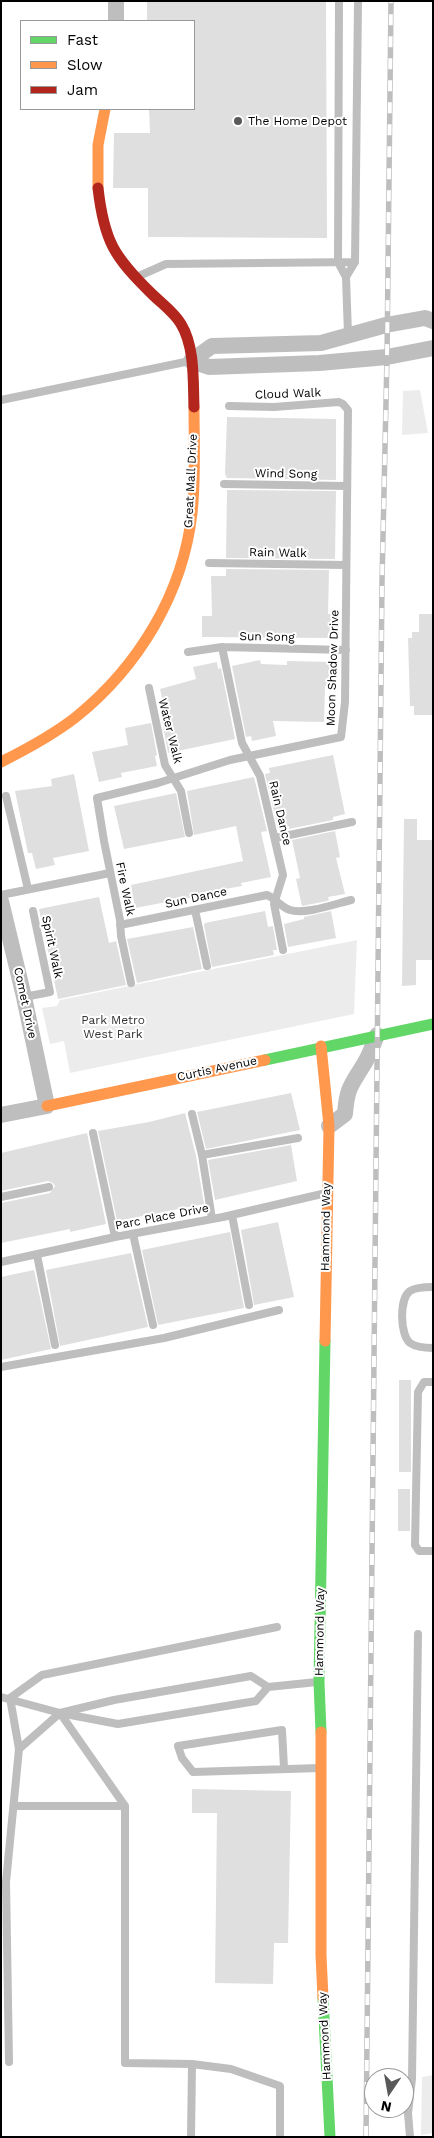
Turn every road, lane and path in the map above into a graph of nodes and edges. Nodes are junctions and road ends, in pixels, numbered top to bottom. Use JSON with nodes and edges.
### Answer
{"nodes":[{"id":1,"x":116,"y":1,"type":"edge"},
{"id":2,"x":338,"y":1,"type":"edge"},
{"id":3,"x":358,"y":1,"type":"edge"},
{"id":4,"x":116,"y":20,"type":"edge"},
{"id":5,"x":106,"y":110,"type":"edge"},
{"id":6,"x":338,"y":262,"type":"junction"},
{"id":7,"x":355,"y":262,"type":"junction"},
{"id":8,"x":346,"y":277,"type":"junction"},
{"id":9,"x":136,"y":278,"type":"junction"},
{"id":10,"x":433,"y":321,"type":"edge"},
{"id":11,"x":348,"y":334,"type":"junction"},
{"id":12,"x":433,"y":348,"type":"edge"},
{"id":13,"x":191,"y":361,"type":"junction"},
{"id":14,"x":1,"y":400,"type":"edge"},
{"id":15,"x":229,"y":406,"type":"dead end"},
{"id":16,"x":346,"y":407,"type":"joint"},
{"id":17,"x":224,"y":484,"type":"dead end"},
{"id":18,"x":347,"y":486,"type":"junction"},
{"id":19,"x":209,"y":564,"type":"dead end"},
{"id":20,"x":346,"y":565,"type":"junction"},
{"id":21,"x":222,"y":647,"type":"junction"},
{"id":22,"x":346,"y":650,"type":"junction"},
{"id":23,"x":188,"y":652,"type":"dead end"},
{"id":24,"x":148,"y":688,"type":"dead end"},
{"id":25,"x":250,"y":757,"type":"junction"},
{"id":26,"x":1,"y":762,"type":"edge"},
{"id":27,"x":173,"y":778,"type":"junction"},
{"id":28,"x":6,"y":796,"type":"dead end"},
{"id":29,"x":97,"y":798,"type":"joint"},
{"id":30,"x":352,"y":822,"type":"dead end"},
{"id":31,"x":189,"y":833,"type":"dead end"},
{"id":32,"x":275,"y":838,"type":"junction"},
{"id":33,"x":110,"y":872,"type":"junction"},
{"id":34,"x":28,"y":889,"type":"junction"},
{"id":35,"x":1,"y":895,"type":"edge"},
{"id":36,"x":275,"y":898,"type":"junction"},
{"id":37,"x":351,"y":900,"type":"dead end"},
{"id":38,"x":1,"y":901,"type":"edge"},
{"id":39,"x":194,"y":910,"type":"junction"},
{"id":40,"x":33,"y":911,"type":"dead end"},
{"id":41,"x":120,"y":926,"type":"junction"},
{"id":42,"x":283,"y":950,"type":"dead end"},
{"id":43,"x":207,"y":966,"type":"dead end"},
{"id":44,"x":131,"y":983,"type":"dead end"},
{"id":45,"x":24,"y":997,"type":"junction"},
{"id":46,"x":433,"y":1024,"type":"edge"},
{"id":47,"x":377,"y":1035,"type":"junction"},
{"id":48,"x":321,"y":1046,"type":"junction"},
{"id":49,"x":47,"y":1106,"type":"junction"},
{"id":50,"x":192,"y":1114,"type":"dead end"},
{"id":51,"x":1,"y":1115,"type":"edge"},
{"id":52,"x":329,"y":1126,"type":"junction"},
{"id":53,"x":92,"y":1133,"type":"dead end"},
{"id":54,"x":298,"y":1138,"type":"dead end"},
{"id":55,"x":202,"y":1155,"type":"junction"},
{"id":56,"x":49,"y":1187,"type":"dead end"},
{"id":57,"x":326,"y":1193,"type":"junction"},
{"id":58,"x":1,"y":1197,"type":"edge"},
{"id":59,"x":232,"y":1215,"type":"junction"},
{"id":60,"x":212,"y":1219,"type":"junction"},
{"id":61,"x":133,"y":1234,"type":"junction"},
{"id":62,"x":115,"y":1237,"type":"junction"},
{"id":63,"x":37,"y":1254,"type":"junction"},
{"id":64,"x":1,"y":1262,"type":"edge"},
{"id":65,"x":433,"y":1287,"type":"edge"},
{"id":66,"x":249,"y":1305,"type":"dead end"},
{"id":67,"x":278,"y":1310,"type":"dead end"},
{"id":68,"x":153,"y":1325,"type":"dead end"},
{"id":69,"x":55,"y":1345,"type":"dead end"},
{"id":70,"x":433,"y":1348,"type":"edge"},
{"id":71,"x":1,"y":1367,"type":"edge"},
{"id":72,"x":433,"y":1382,"type":"edge"},
{"id":73,"x":433,"y":1551,"type":"edge"},
{"id":74,"x":276,"y":1627,"type":"dead end"},
{"id":75,"x":418,"y":1634,"type":"dead end"},
{"id":76,"x":319,"y":1682,"type":"junction"},
{"id":77,"x":268,"y":1687,"type":"junction"},
{"id":78,"x":6,"y":1697,"type":"edge"},
{"id":79,"x":60,"y":1713,"type":"junction"},
{"id":80,"x":20,"y":1749,"type":"junction"},
{"id":81,"x":284,"y":1768,"type":"junction"},
{"id":82,"x":322,"y":1768,"type":"junction"},
{"id":83,"x":15,"y":1806,"type":"junction"},
{"id":84,"x":125,"y":1806,"type":"junction"},
{"id":85,"x":9,"y":2062,"type":"dead end"},
{"id":86,"x":192,"y":2064,"type":"junction"},
{"id":87,"x":191,"y":2137,"type":"edge"},
{"id":88,"x":280,"y":2137,"type":"edge"},
{"id":89,"x":330,"y":2137,"type":"edge"},
{"id":90,"x":410,"y":2137,"type":"edge"}],
"edges":[{"from":1,"to":4,"type":"street"},
{"from":2,"to":6,"type":"lane"},
{"from":3,"to":7,"type":"lane"},
{"from":5,"to":9,"type":"street","name":"Great Mall Drive"},
{"from":6,"to":7,"type":"lane"},
{"from":6,"to":8,"type":"lane"},
{"from":6,"to":9,"type":"lane"},
{"from":7,"to":8,"type":"lane"},
{"from":8,"to":11,"type":"lane"},
{"from":9,"to":13,"type":"street","name":"Great Mall Drive"},
{"from":10,"to":11,"type":"street"},
{"from":11,"to":13,"type":"street"},
{"from":12,"to":13,"type":"street"},
{"from":13,"to":14,"type":"lane"},
{"from":13,"to":26,"type":"street","name":"Great Mall Drive"},
{"from":15,"to":16,"type":"lane","name":"Cloud Walk"},
{"from":16,"to":18,"type":"lane","name":"Moon Shadow Drive"},
{"from":17,"to":18,"type":"lane","name":"Wind Song"},
{"from":18,"to":20,"type":"lane","name":"Moon Shadow Drive"},
{"from":19,"to":20,"type":"lane","name":"Rain Walk"},
{"from":20,"to":22,"type":"lane","name":"Moon Shadow Drive"},
{"from":21,"to":22,"type":"lane","name":"Sun Song"},
{"from":21,"to":23,"type":"lane","name":"Sun Song"},
{"from":21,"to":25,"type":"lane","name":"Rain Dance"},
{"from":22,"to":25,"type":"lane","name":"Moon Shadow Drive"},
{"from":24,"to":27,"type":"lane","name":"Water Walk"},
{"from":25,"to":27,"type":"lane","name":"Moon Shadow Drive"},
{"from":25,"to":32,"type":"lane","name":"Rain Dance"},
{"from":27,"to":29,"type":"lane","name":"Moon Shadow Drive"},
{"from":27,"to":31,"type":"lane","name":"Water Walk"},
{"from":28,"to":34,"type":"lane"},
{"from":29,"to":33,"type":"lane","name":"Fire Walk"},
{"from":30,"to":32,"type":"lane"},
{"from":32,"to":36,"type":"lane","name":"Rain Dance"},
{"from":33,"to":34,"type":"lane"},
{"from":33,"to":41,"type":"lane","name":"Fire Walk"},
{"from":34,"to":35,"type":"lane"},
{"from":36,"to":37,"type":"lane"},
{"from":36,"to":39,"type":"lane","name":"Sun Dance"},
{"from":36,"to":42,"type":"lane"},
{"from":38,"to":45,"type":"street","name":"Comet Drive"},
{"from":39,"to":41,"type":"lane","name":"Sun Dance"},
{"from":39,"to":43,"type":"lane"},
{"from":40,"to":45,"type":"lane","name":"Spirit Walk"},
{"from":41,"to":44,"type":"lane","name":"Fire Walk"},
{"from":45,"to":49,"type":"street","name":"Comet Drive"},
{"from":46,"to":47,"type":"street","name":"Curtis Avenue"},
{"from":47,"to":48,"type":"street","name":"Curtis Avenue"},
{"from":47,"to":52,"type":"street"},
{"from":48,"to":49,"type":"street","name":"Curtis Avenue"},
{"from":48,"to":52,"type":"street","name":"Hammond Way"},
{"from":49,"to":51,"type":"street","name":"Curtis Avenue"},
{"from":50,"to":55,"type":"lane"},
{"from":52,"to":57,"type":"street","name":"Hammond Way"},
{"from":53,"to":62,"type":"lane"},
{"from":54,"to":55,"type":"lane"},
{"from":55,"to":60,"type":"lane"},
{"from":56,"to":58,"type":"lane"},
{"from":57,"to":59,"type":"lane","name":"Parc Place Drive"},
{"from":57,"to":76,"type":"street","name":"Hammond Way"},
{"from":59,"to":60,"type":"lane","name":"Parc Place Drive"},
{"from":59,"to":66,"type":"lane"},
{"from":60,"to":61,"type":"lane","name":"Parc Place Drive"},
{"from":61,"to":62,"type":"lane","name":"Parc Place Drive"},
{"from":61,"to":68,"type":"lane"},
{"from":62,"to":63,"type":"lane","name":"Parc Place Drive"},
{"from":63,"to":64,"type":"lane","name":"Parc Place Drive"},
{"from":63,"to":69,"type":"lane"},
{"from":65,"to":70,"type":"lane"},
{"from":67,"to":71,"type":"lane"},
{"from":72,"to":73,"type":"lane"},
{"from":74,"to":78,"type":"lane"},
{"from":75,"to":90,"type":"lane"},
{"from":76,"to":77,"type":"lane"},
{"from":76,"to":82,"type":"street","name":"Hammond Way"},
{"from":77,"to":79,"type":"lane"},
{"from":77,"to":79,"type":"lane"},
{"from":78,"to":79,"type":"lane"},
{"from":78,"to":80,"type":"lane"},
{"from":79,"to":80,"type":"lane"},
{"from":79,"to":84,"type":"lane"},
{"from":80,"to":83,"type":"lane"},
{"from":81,"to":81,"type":"lane"},
{"from":81,"to":82,"type":"lane"},
{"from":82,"to":89,"type":"street","name":"Hammond Way"},
{"from":83,"to":84,"type":"lane"},
{"from":83,"to":85,"type":"lane"},
{"from":84,"to":86,"type":"lane"},
{"from":86,"to":87,"type":"lane"},
{"from":86,"to":88,"type":"lane"}]}
